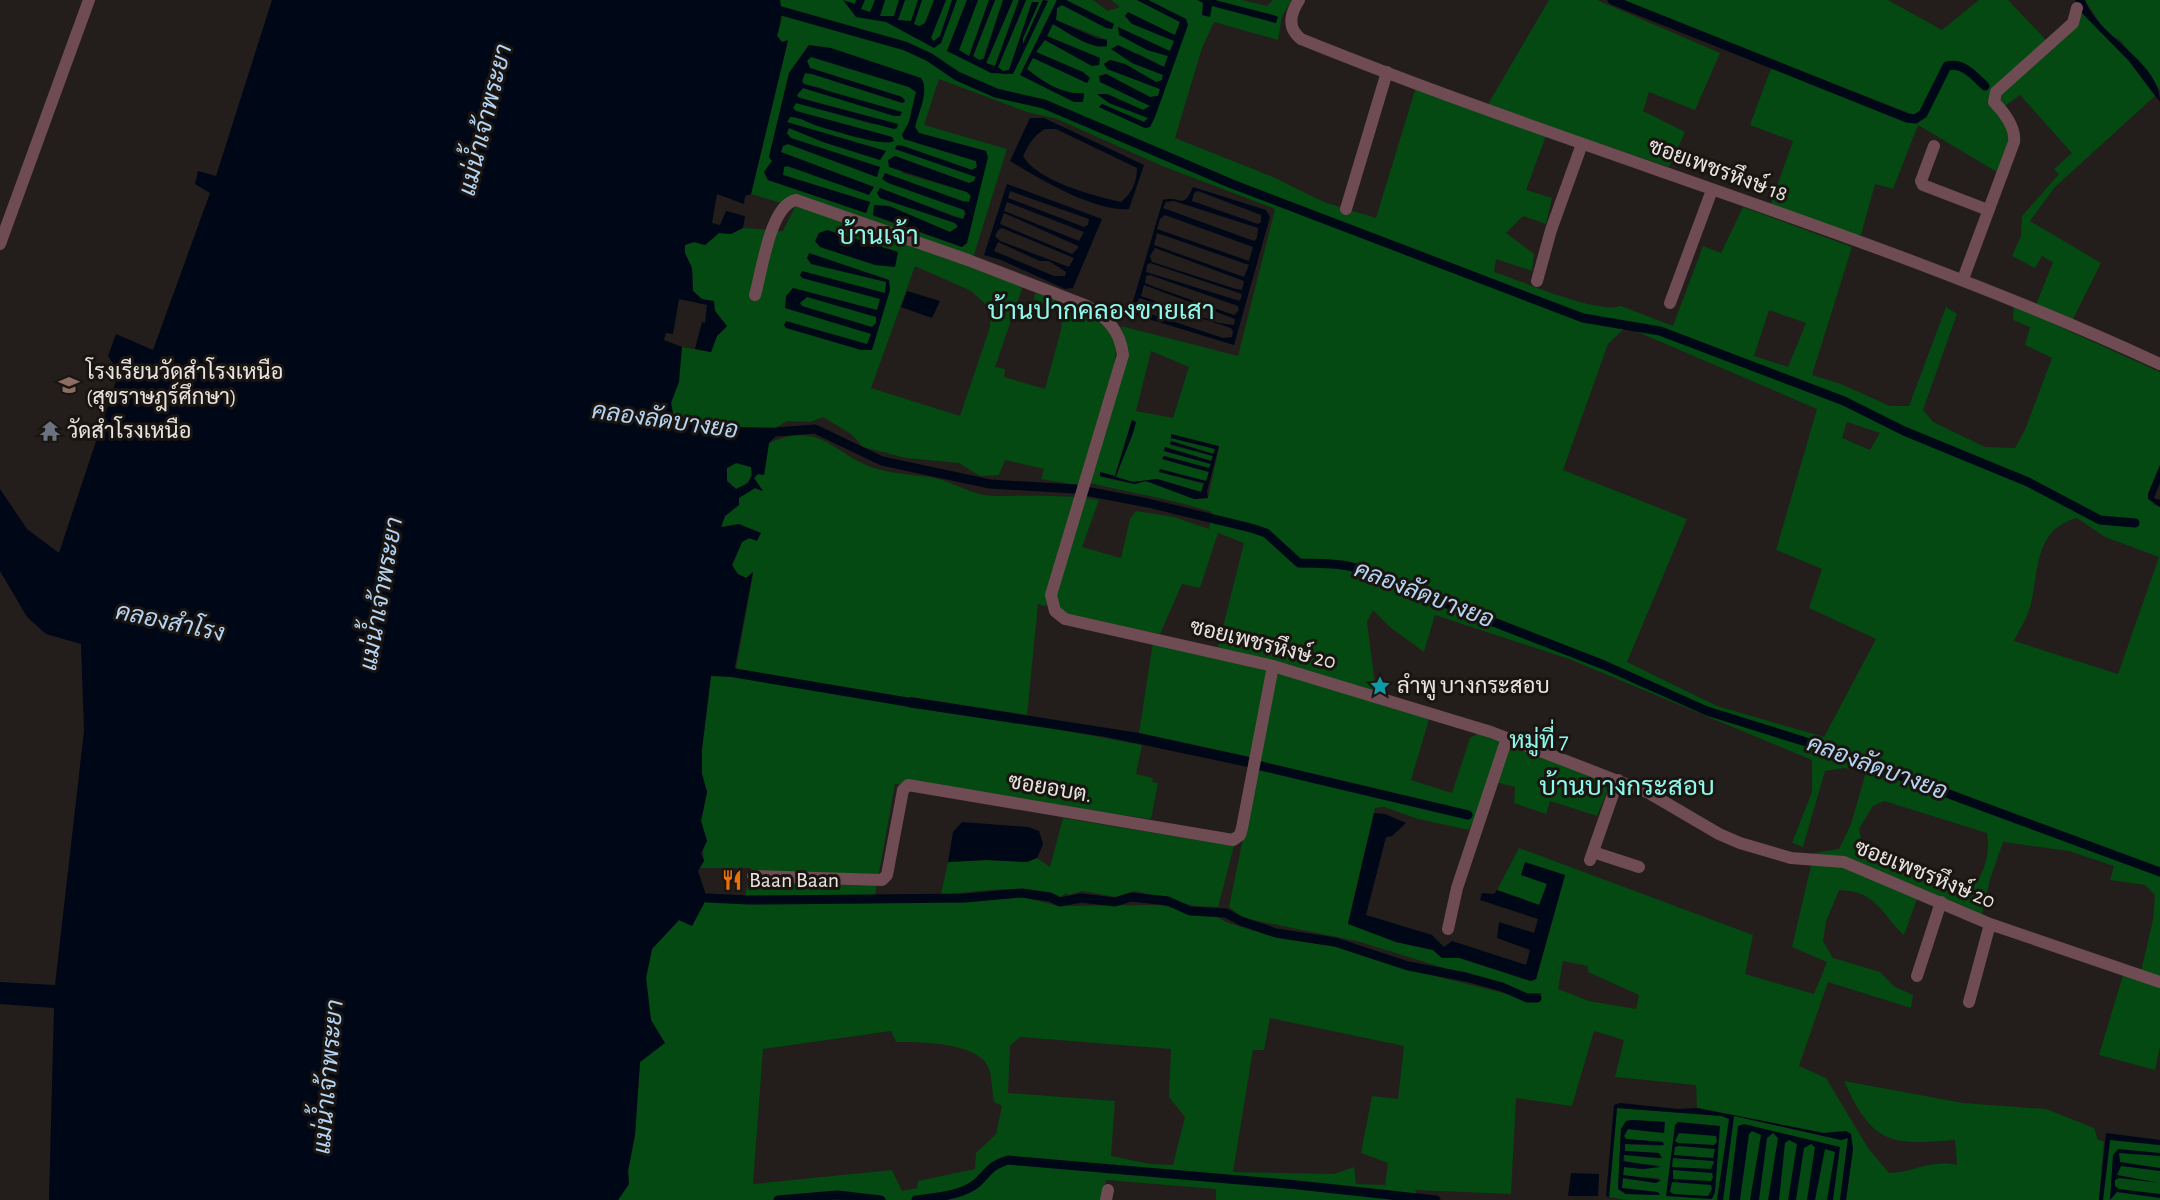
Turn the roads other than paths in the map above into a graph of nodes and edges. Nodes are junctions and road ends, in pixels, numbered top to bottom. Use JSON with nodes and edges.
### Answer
{"nodes":[{"id":1,"x":89,"y":0,"type":"edge"},
{"id":2,"x":1299,"y":0,"type":"edge"},
{"id":3,"x":2077,"y":8,"type":"dead end"},
{"id":4,"x":1387,"y":72,"type":"junction"},
{"id":5,"x":1582,"y":144,"type":"junction"},
{"id":6,"x":1934,"y":146,"type":"dead end"},
{"id":7,"x":1712,"y":190,"type":"junction"},
{"id":8,"x":1346,"y":209,"type":"dead end"},
{"id":9,"x":1988,"y":210,"type":"junction"},
{"id":10,"x":0,"y":244,"type":"edge"},
{"id":11,"x":1963,"y":279,"type":"junction"},
{"id":12,"x":1537,"y":281,"type":"dead end"},
{"id":13,"x":755,"y":295,"type":"dead end"},
{"id":14,"x":1670,"y":303,"type":"dead end"},
{"id":15,"x":2160,"y":364,"type":"edge"},
{"id":16,"x":1273,"y":666,"type":"junction"},
{"id":17,"x":1507,"y":738,"type":"junction"},
{"id":18,"x":1618,"y":780,"type":"junction"},
{"id":19,"x":1639,"y":867,"type":"dead end"},
{"id":20,"x":753,"y":876,"type":"dead end"},
{"id":21,"x":1941,"y":902,"type":"junction"},
{"id":22,"x":1990,"y":924,"type":"junction"},
{"id":23,"x":1448,"y":929,"type":"dead end"},
{"id":24,"x":1917,"y":976,"type":"dead end"},
{"id":25,"x":2160,"y":982,"type":"edge"},
{"id":26,"x":1969,"y":1002,"type":"dead end"}],
"edges":[{"from":1,"to":10,"type":"street"},
{"from":2,"to":4,"type":"street","name":"ซอยเพชรหึงษ์ 18"},
{"from":3,"to":9,"type":"street"},
{"from":4,"to":5,"type":"street","name":"ซอยเพชรหึงษ์ 18"},
{"from":4,"to":8,"type":"street"},
{"from":5,"to":7,"type":"street","name":"ซอยเพชรหึงษ์ 18"},
{"from":5,"to":12,"type":"street"},
{"from":6,"to":9,"type":"street"},
{"from":7,"to":11,"type":"street","name":"ซอยเพชรหึงษ์ 18"},
{"from":7,"to":14,"type":"street"},
{"from":9,"to":11,"type":"street"},
{"from":11,"to":15,"type":"street","name":"ซอยเพชรหึงษ์ 18"},
{"from":13,"to":16,"type":"street","name":"ซอยเพชรหึงษ์ 20"},
{"from":16,"to":17,"type":"street","name":"ซอยเพชรหึงษ์ 20"},
{"from":16,"to":20,"type":"street","name":"ซอยอบต."},
{"from":17,"to":18,"type":"street","name":"ซอยเพชรหึงษ์ 20"},
{"from":17,"to":23,"type":"street"},
{"from":18,"to":19,"type":"street"},
{"from":18,"to":21,"type":"street","name":"ซอยเพชรหึงษ์ 20"},
{"from":21,"to":22,"type":"street","name":"ซอยเพชรหึงษ์ 20"},
{"from":21,"to":24,"type":"street"},
{"from":22,"to":25,"type":"street","name":"ซอยเพชรหึงษ์ 20"},
{"from":22,"to":26,"type":"street"}]}
